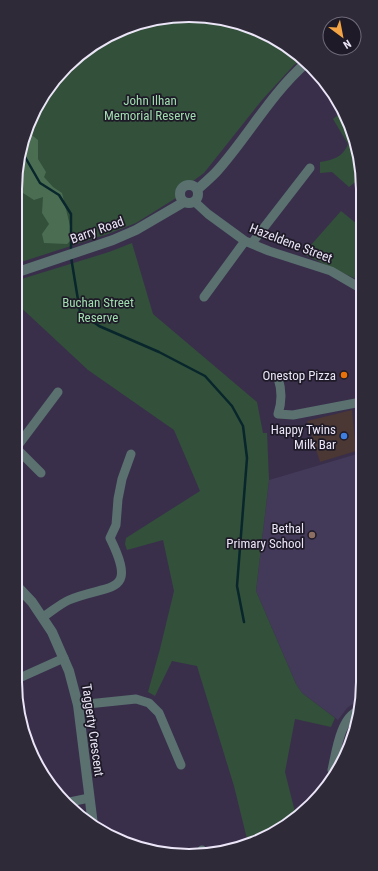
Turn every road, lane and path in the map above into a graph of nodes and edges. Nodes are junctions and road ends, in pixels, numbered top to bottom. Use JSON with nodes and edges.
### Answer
{"nodes":[{"id":1,"x":302,"y":66,"type":"edge"},
{"id":2,"x":310,"y":168,"type":"dead end"},
{"id":3,"x":198,"y":189,"type":"junction"},
{"id":4,"x":184,"y":202,"type":"junction"},
{"id":5,"x":195,"y":202,"type":"junction"},
{"id":6,"x":248,"y":242,"type":"junction"},
{"id":7,"x":22,"y":270,"type":"edge"},
{"id":8,"x":356,"y":286,"type":"edge"},
{"id":9,"x":204,"y":297,"type":"dead end"},
{"id":10,"x":278,"y":378,"type":"dead end"},
{"id":11,"x":58,"y":392,"type":"dead end"},
{"id":12,"x":356,"y":403,"type":"edge"},
{"id":13,"x":22,"y":440,"type":"edge"},
{"id":14,"x":22,"y":454,"type":"edge"},
{"id":15,"x":131,"y":454,"type":"dead end"},
{"id":16,"x":41,"y":474,"type":"dead end"},
{"id":17,"x":22,"y":591,"type":"edge"},
{"id":18,"x":43,"y":617,"type":"junction"},
{"id":19,"x":64,"y":658,"type":"junction"},
{"id":20,"x":22,"y":677,"type":"edge"},
{"id":21,"x":78,"y":705,"type":"junction"},
{"id":22,"x":353,"y":713,"type":"edge"},
{"id":23,"x":181,"y":765,"type":"dead end"},
{"id":24,"x":332,"y":768,"type":"edge"},
{"id":25,"x":89,"y":798,"type":"junction"},
{"id":26,"x":72,"y":801,"type":"edge"},
{"id":27,"x":92,"y":818,"type":"edge"}],
"edges":[{"from":1,"to":3,"type":"street"},
{"from":2,"to":6,"type":"street"},
{"from":3,"to":4,"type":"street"},
{"from":3,"to":5,"type":"street"},
{"from":4,"to":5,"type":"street"},
{"from":4,"to":7,"type":"street","name":"Barry Road"},
{"from":5,"to":6,"type":"street","name":"Hazeldene Street"},
{"from":6,"to":8,"type":"street","name":"Hazeldene Street"},
{"from":6,"to":9,"type":"street"},
{"from":10,"to":12,"type":"street"},
{"from":11,"to":13,"type":"street"},
{"from":14,"to":16,"type":"street"},
{"from":15,"to":18,"type":"street"},
{"from":17,"to":18,"type":"street","name":"Taggerty Crescent"},
{"from":18,"to":19,"type":"street","name":"Taggerty Crescent"},
{"from":19,"to":20,"type":"street"},
{"from":19,"to":21,"type":"street","name":"Taggerty Crescent"},
{"from":21,"to":23,"type":"street"},
{"from":21,"to":25,"type":"street","name":"Taggerty Crescent"},
{"from":22,"to":24,"type":"street"},
{"from":25,"to":26,"type":"street"},
{"from":25,"to":27,"type":"street","name":"Taggerty Crescent"}]}
